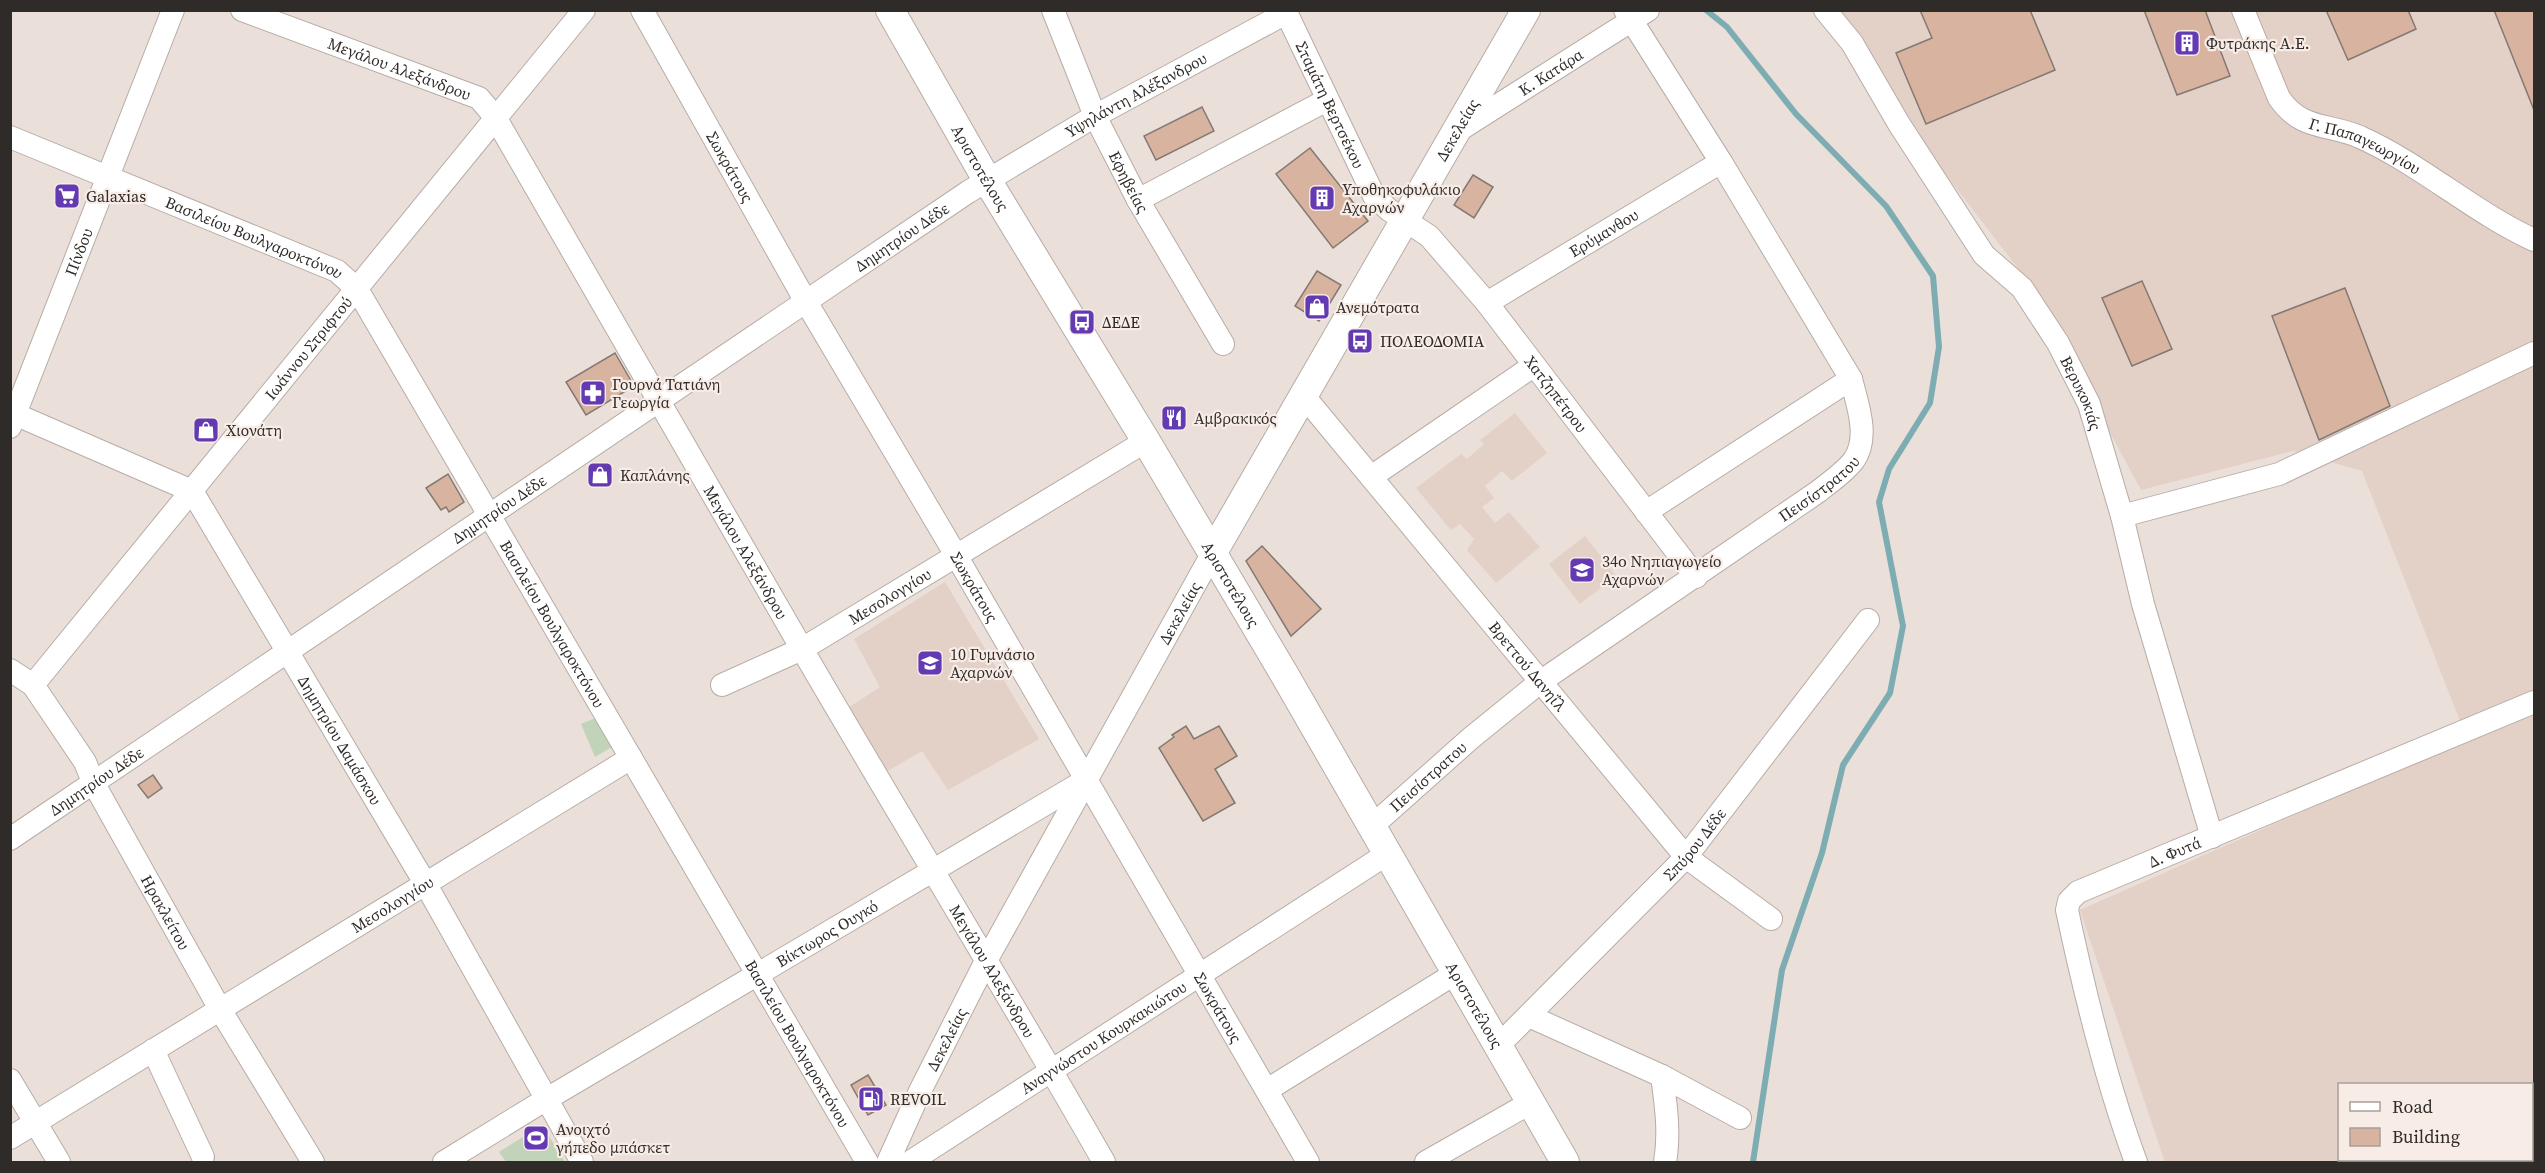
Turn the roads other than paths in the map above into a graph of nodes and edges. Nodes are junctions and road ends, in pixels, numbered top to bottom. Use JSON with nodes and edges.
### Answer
{"nodes":[{"id":1,"x":173,"y":10,"type":"edge"},
{"id":2,"x":242,"y":10,"type":"edge"},
{"id":3,"x":584,"y":10,"type":"edge"},
{"id":4,"x":642,"y":10,"type":"edge"},
{"id":5,"x":890,"y":10,"type":"edge"},
{"id":6,"x":1053,"y":10,"type":"edge"},
{"id":7,"x":1526,"y":10,"type":"edge"},
{"id":8,"x":1825,"y":10,"type":"edge"},
{"id":9,"x":2243,"y":10,"type":"edge"},
{"id":10,"x":1286,"y":12,"type":"edge"},
{"id":11,"x":1635,"y":14,"type":"edge"},
{"id":12,"x":1326,"y":100,"type":"junction"},
{"id":13,"x":1095,"y":116,"type":"junction"},
{"id":14,"x":495,"y":117,"type":"junction"},
{"id":15,"x":1454,"y":133,"type":"junction"},
{"id":16,"x":10,"y":137,"type":"edge"},
{"id":17,"x":1721,"y":162,"type":"junction"},
{"id":18,"x":108,"y":177,"type":"junction"},
{"id":19,"x":987,"y":180,"type":"junction"},
{"id":20,"x":1138,"y":200,"type":"junction"},
{"id":21,"x":1405,"y":220,"type":"junction"},
{"id":22,"x":2535,"y":240,"type":"edge"},
{"id":23,"x":357,"y":289,"type":"junction"},
{"id":24,"x":805,"y":300,"type":"junction"},
{"id":25,"x":1487,"y":303,"type":"junction"},
{"id":26,"x":1223,"y":344,"type":"dead end"},
{"id":27,"x":2535,"y":353,"type":"edge"},
{"id":28,"x":1533,"y":366,"type":"junction"},
{"id":29,"x":1851,"y":379,"type":"junction"},
{"id":30,"x":1303,"y":395,"type":"junction"},
{"id":31,"x":661,"y":400,"type":"junction"},
{"id":32,"x":12,"y":418,"type":"edge"},
{"id":33,"x":1146,"y":441,"type":"junction"},
{"id":34,"x":1371,"y":477,"type":"junction"},
{"id":35,"x":192,"y":491,"type":"junction"},
{"id":36,"x":1646,"y":512,"type":"junction"},
{"id":37,"x":489,"y":516,"type":"junction"},
{"id":38,"x":2122,"y":516,"type":"junction"},
{"id":39,"x":1212,"y":554,"type":"junction"},
{"id":40,"x":957,"y":556,"type":"junction"},
{"id":41,"x":1696,"y":577,"type":"junction"},
{"id":42,"x":1868,"y":620,"type":"dead end"},
{"id":43,"x":802,"y":648,"type":"junction"},
{"id":44,"x":289,"y":652,"type":"junction"},
{"id":45,"x":10,"y":670,"type":"edge"},
{"id":46,"x":1540,"y":682,"type":"junction"},
{"id":47,"x":33,"y":685,"type":"junction"},
{"id":48,"x":722,"y":685,"type":"dead end"},
{"id":49,"x":2535,"y":702,"type":"edge"},
{"id":50,"x":631,"y":758,"type":"junction"},
{"id":51,"x":1086,"y":780,"type":"junction"},
{"id":52,"x":94,"y":784,"type":"junction"},
{"id":53,"x":1035,"y":811,"type":"junction"},
{"id":54,"x":1371,"y":826,"type":"junction"},
{"id":55,"x":1057,"y":833,"type":"junction"},
{"id":56,"x":2212,"y":837,"type":"junction"},
{"id":57,"x":10,"y":839,"type":"edge"},
{"id":58,"x":1388,"y":854,"type":"junction"},
{"id":59,"x":1686,"y":857,"type":"junction"},
{"id":60,"x":933,"y":870,"type":"junction"},
{"id":61,"x":425,"y":883,"type":"junction"},
{"id":62,"x":1770,"y":919,"type":"dead end"},
{"id":63,"x":987,"y":959,"type":"junction"},
{"id":64,"x":1456,"y":973,"type":"junction"},
{"id":65,"x":757,"y":974,"type":"junction"},
{"id":66,"x":1200,"y":975,"type":"junction"},
{"id":67,"x":221,"y":1011,"type":"junction"},
{"id":68,"x":1529,"y":1016,"type":"junction"},
{"id":69,"x":1498,"y":1046,"type":"junction"},
{"id":70,"x":153,"y":1050,"type":"junction"},
{"id":71,"x":1052,"y":1071,"type":"junction"},
{"id":72,"x":1662,"y":1076,"type":"junction"},
{"id":73,"x":10,"y":1080,"type":"edge"},
{"id":74,"x":1268,"y":1090,"type":"junction"},
{"id":75,"x":545,"y":1100,"type":"junction"},
{"id":76,"x":1530,"y":1102,"type":"junction"},
{"id":77,"x":1740,"y":1118,"type":"dead end"},
{"id":78,"x":36,"y":1123,"type":"junction"},
{"id":79,"x":10,"y":1138,"type":"edge"},
{"id":80,"x":203,"y":1157,"type":"dead end"},
{"id":81,"x":59,"y":1162,"type":"edge"},
{"id":82,"x":313,"y":1162,"type":"edge"},
{"id":83,"x":444,"y":1162,"type":"edge"},
{"id":84,"x":582,"y":1162,"type":"edge"},
{"id":85,"x":867,"y":1162,"type":"edge"},
{"id":86,"x":888,"y":1162,"type":"edge"},
{"id":87,"x":910,"y":1162,"type":"edge"},
{"id":88,"x":1104,"y":1162,"type":"edge"},
{"id":89,"x":1308,"y":1162,"type":"edge"},
{"id":90,"x":1426,"y":1162,"type":"edge"},
{"id":91,"x":1565,"y":1162,"type":"edge"},
{"id":92,"x":1665,"y":1162,"type":"edge"},
{"id":93,"x":2136,"y":1162,"type":"edge"}],
"edges":[{"from":1,"to":18,"type":"street","name":"Πίνδου"},
{"from":2,"to":14,"type":"street","name":"Μεγάλου Αλεξάνδρου"},
{"from":3,"to":14,"type":"street","name":"Ιωάννου Στριφτού"},
{"from":4,"to":24,"type":"street","name":"Σωκράτους"},
{"from":5,"to":19,"type":"main road","name":"Αριστοτέλους"},
{"from":6,"to":13,"type":"street","name":"Εφηβείας"},
{"from":7,"to":15,"type":"main road","name":"Δεκελείας"},
{"from":8,"to":38,"type":"street","name":"Βερυκοκιάς"},
{"from":9,"to":22,"type":"street","name":"Γ. Παπαγεωργίου"},
{"from":10,"to":12,"type":"street","name":"Σταμάτη Βερτσέκου"},
{"from":10,"to":13,"type":"street","name":"Υψηλάντη Αλέξανδρου"},
{"from":11,"to":15,"type":"street","name":"Κ. Κατάρα"},
{"from":11,"to":17,"type":"street","name":"Πεισίστρατου"},
{"from":12,"to":20,"type":"street"},
{"from":12,"to":21,"type":"street","name":"Σταμάτη Βερτσέκου"},
{"from":13,"to":19,"type":"street","name":"Υψηλάντη Αλέξανδρου"},
{"from":13,"to":20,"type":"street","name":"Εφηβείας"},
{"from":14,"to":23,"type":"street","name":"Ιωάννου Στριφτού"},
{"from":14,"to":31,"type":"street","name":"Μεγάλου Αλεξάνδρου"},
{"from":15,"to":21,"type":"main road","name":"Δεκελείας"},
{"from":16,"to":18,"type":"street","name":"Βασιλείου Βουλγαροκτόνου"},
{"from":17,"to":25,"type":"street","name":"Ερύμανθου"},
{"from":17,"to":29,"type":"street","name":"Πεισίστρατου"},
{"from":18,"to":23,"type":"street","name":"Βασιλείου Βουλγαροκτόνου"},
{"from":18,"to":32,"type":"street","name":"Πίνδου"},
{"from":19,"to":24,"type":"street","name":"Δημητρίου Δέδε"},
{"from":19,"to":33,"type":"main road","name":"Αριστοτέλους"},
{"from":20,"to":26,"type":"street","name":"Εφηβείας"},
{"from":21,"to":25,"type":"street","name":"Χατζηπέτρου"},
{"from":21,"to":30,"type":"main road","name":"Δεκελείας"},
{"from":23,"to":35,"type":"street","name":"Ιωάννου Στριφτού"},
{"from":23,"to":37,"type":"street","name":"Βασιλείου Βουλγαροκτόνου"},
{"from":24,"to":31,"type":"street","name":"Δημητρίου Δέδε"},
{"from":24,"to":40,"type":"street","name":"Σωκράτους"},
{"from":25,"to":28,"type":"street","name":"Χατζηπέτρου"},
{"from":27,"to":38,"type":"street"},
{"from":28,"to":34,"type":"street"},
{"from":28,"to":36,"type":"street","name":"Χατζηπέτρου"},
{"from":29,"to":36,"type":"street"},
{"from":29,"to":41,"type":"street","name":"Πεισίστρατου"},
{"from":30,"to":34,"type":"street","name":"Βρεττού Δανηΐλ"},
{"from":30,"to":39,"type":"main road","name":"Δεκελείας"},
{"from":31,"to":37,"type":"street","name":"Δημητρίου Δέδε"},
{"from":31,"to":43,"type":"street","name":"Μεγάλου Αλεξάνδρου"},
{"from":32,"to":35,"type":"street"},
{"from":33,"to":39,"type":"main road","name":"Αριστοτέλους"},
{"from":33,"to":40,"type":"street","name":"Μεσολογγίου"},
{"from":34,"to":46,"type":"street","name":"Βρεττού Δανηΐλ"},
{"from":35,"to":44,"type":"street","name":"Δημητρίου Δαμάσκου"},
{"from":35,"to":47,"type":"street","name":"Ιωάννου Στριφτού"},
{"from":36,"to":41,"type":"street","name":"Χατζηπέτρου"},
{"from":37,"to":44,"type":"street","name":"Δημητρίου Δέδε"},
{"from":37,"to":50,"type":"street","name":"Βασιλείου Βουλγαροκτόνου"},
{"from":38,"to":56,"type":"street","name":"Βερυκοκιάς"},
{"from":39,"to":51,"type":"street","name":"Δεκελείας"},
{"from":39,"to":54,"type":"main road","name":"Αριστοτέλους"},
{"from":40,"to":43,"type":"street","name":"Μεσολογγίου"},
{"from":40,"to":51,"type":"street","name":"Σωκράτους"},
{"from":41,"to":46,"type":"street","name":"Πεισίστρατου"},
{"from":42,"to":59,"type":"street","name":"Σπύρου Δέδε"},
{"from":43,"to":48,"type":"street","name":"Μεσολογγίου"},
{"from":43,"to":60,"type":"street","name":"Μεγάλου Αλεξάνδρου"},
{"from":44,"to":52,"type":"street","name":"Δημητρίου Δέδε"},
{"from":44,"to":61,"type":"street","name":"Δημητρίου Δαμάσκου"},
{"from":45,"to":47,"type":"street","name":"Ηρακλείτου"},
{"from":46,"to":54,"type":"street","name":"Πεισίστρατου"},
{"from":46,"to":59,"type":"street","name":"Βρεττού Δανηΐλ"},
{"from":47,"to":52,"type":"street","name":"Ηρακλείτου"},
{"from":49,"to":56,"type":"street","name":"Δ. Φυτά"},
{"from":50,"to":61,"type":"street","name":"Μεσολογγίου"},
{"from":50,"to":65,"type":"street","name":"Βασιλείου Βουλγαροκτόνου"},
{"from":51,"to":53,"type":"street","name":"Βίκτωρος Ουγκό"},
{"from":51,"to":55,"type":"street","name":"Δεκελείας"},
{"from":51,"to":66,"type":"street","name":"Σωκράτους"},
{"from":52,"to":57,"type":"street","name":"Δημητρίου Δέδε"},
{"from":52,"to":67,"type":"street","name":"Ηρακλείτου"},
{"from":53,"to":55,"type":"street"},
{"from":53,"to":60,"type":"street","name":"Βίκτωρος Ουγκό"},
{"from":54,"to":58,"type":"main road","name":"Αριστοτέλους"},
{"from":55,"to":63,"type":"street","name":"Δεκελείας"},
{"from":56,"to":93,"type":"street","name":"Δ. Φυτά"},
{"from":58,"to":64,"type":"main road","name":"Αριστοτέλους"},
{"from":58,"to":66,"type":"street","name":"Αναγνώστου Κουρκακιώτου"},
{"from":59,"to":62,"type":"street","name":"Βρεττού Δανηΐλ"},
{"from":59,"to":68,"type":"street","name":"Σπύρου Δέδε"},
{"from":60,"to":63,"type":"street","name":"Μεγάλου Αλεξάνδρου"},
{"from":60,"to":65,"type":"street","name":"Βίκτωρος Ουγκό"},
{"from":61,"to":67,"type":"street","name":"Μεσολογγίου"},
{"from":61,"to":75,"type":"street","name":"Δημητρίου Δαμάσκου"},
{"from":63,"to":71,"type":"street","name":"Μεγάλου Αλεξάνδρου"},
{"from":63,"to":86,"type":"street","name":"Δεκελείας"},
{"from":64,"to":69,"type":"main road","name":"Αριστοτέλους"},
{"from":64,"to":74,"type":"street"},
{"from":65,"to":75,"type":"street","name":"Βίκτωρος Ουγκό"},
{"from":65,"to":85,"type":"street","name":"Βασιλείου Βουλγαροκτόνου"},
{"from":66,"to":71,"type":"street","name":"Αναγνώστου Κουρκακιώτου"},
{"from":66,"to":74,"type":"street","name":"Σωκράτους"},
{"from":67,"to":70,"type":"street","name":"Μεσολογγίου"},
{"from":67,"to":82,"type":"street","name":"Ηρακλείτου"},
{"from":68,"to":69,"type":"street","name":"Σπύρου Δέδε"},
{"from":68,"to":72,"type":"street"},
{"from":69,"to":76,"type":"main road","name":"Αριστοτέλους"},
{"from":70,"to":78,"type":"street","name":"Μεσολογγίου"},
{"from":70,"to":80,"type":"street"},
{"from":71,"to":87,"type":"street","name":"Αναγνώστου Κουρκακιώτου"},
{"from":71,"to":88,"type":"street","name":"Μεγάλου Αλεξάνδρου"},
{"from":72,"to":77,"type":"street"},
{"from":72,"to":92,"type":"street"},
{"from":73,"to":78,"type":"street"},
{"from":74,"to":89,"type":"street","name":"Σωκράτους"},
{"from":75,"to":83,"type":"street","name":"Βίκτωρος Ουγκό"},
{"from":75,"to":84,"type":"street","name":"Δημητρίου Δαμάσκου"},
{"from":76,"to":90,"type":"street"},
{"from":76,"to":91,"type":"main road","name":"Αριστοτέλους"},
{"from":78,"to":79,"type":"street","name":"Μεσολογγίου"},
{"from":78,"to":81,"type":"street"}]}
